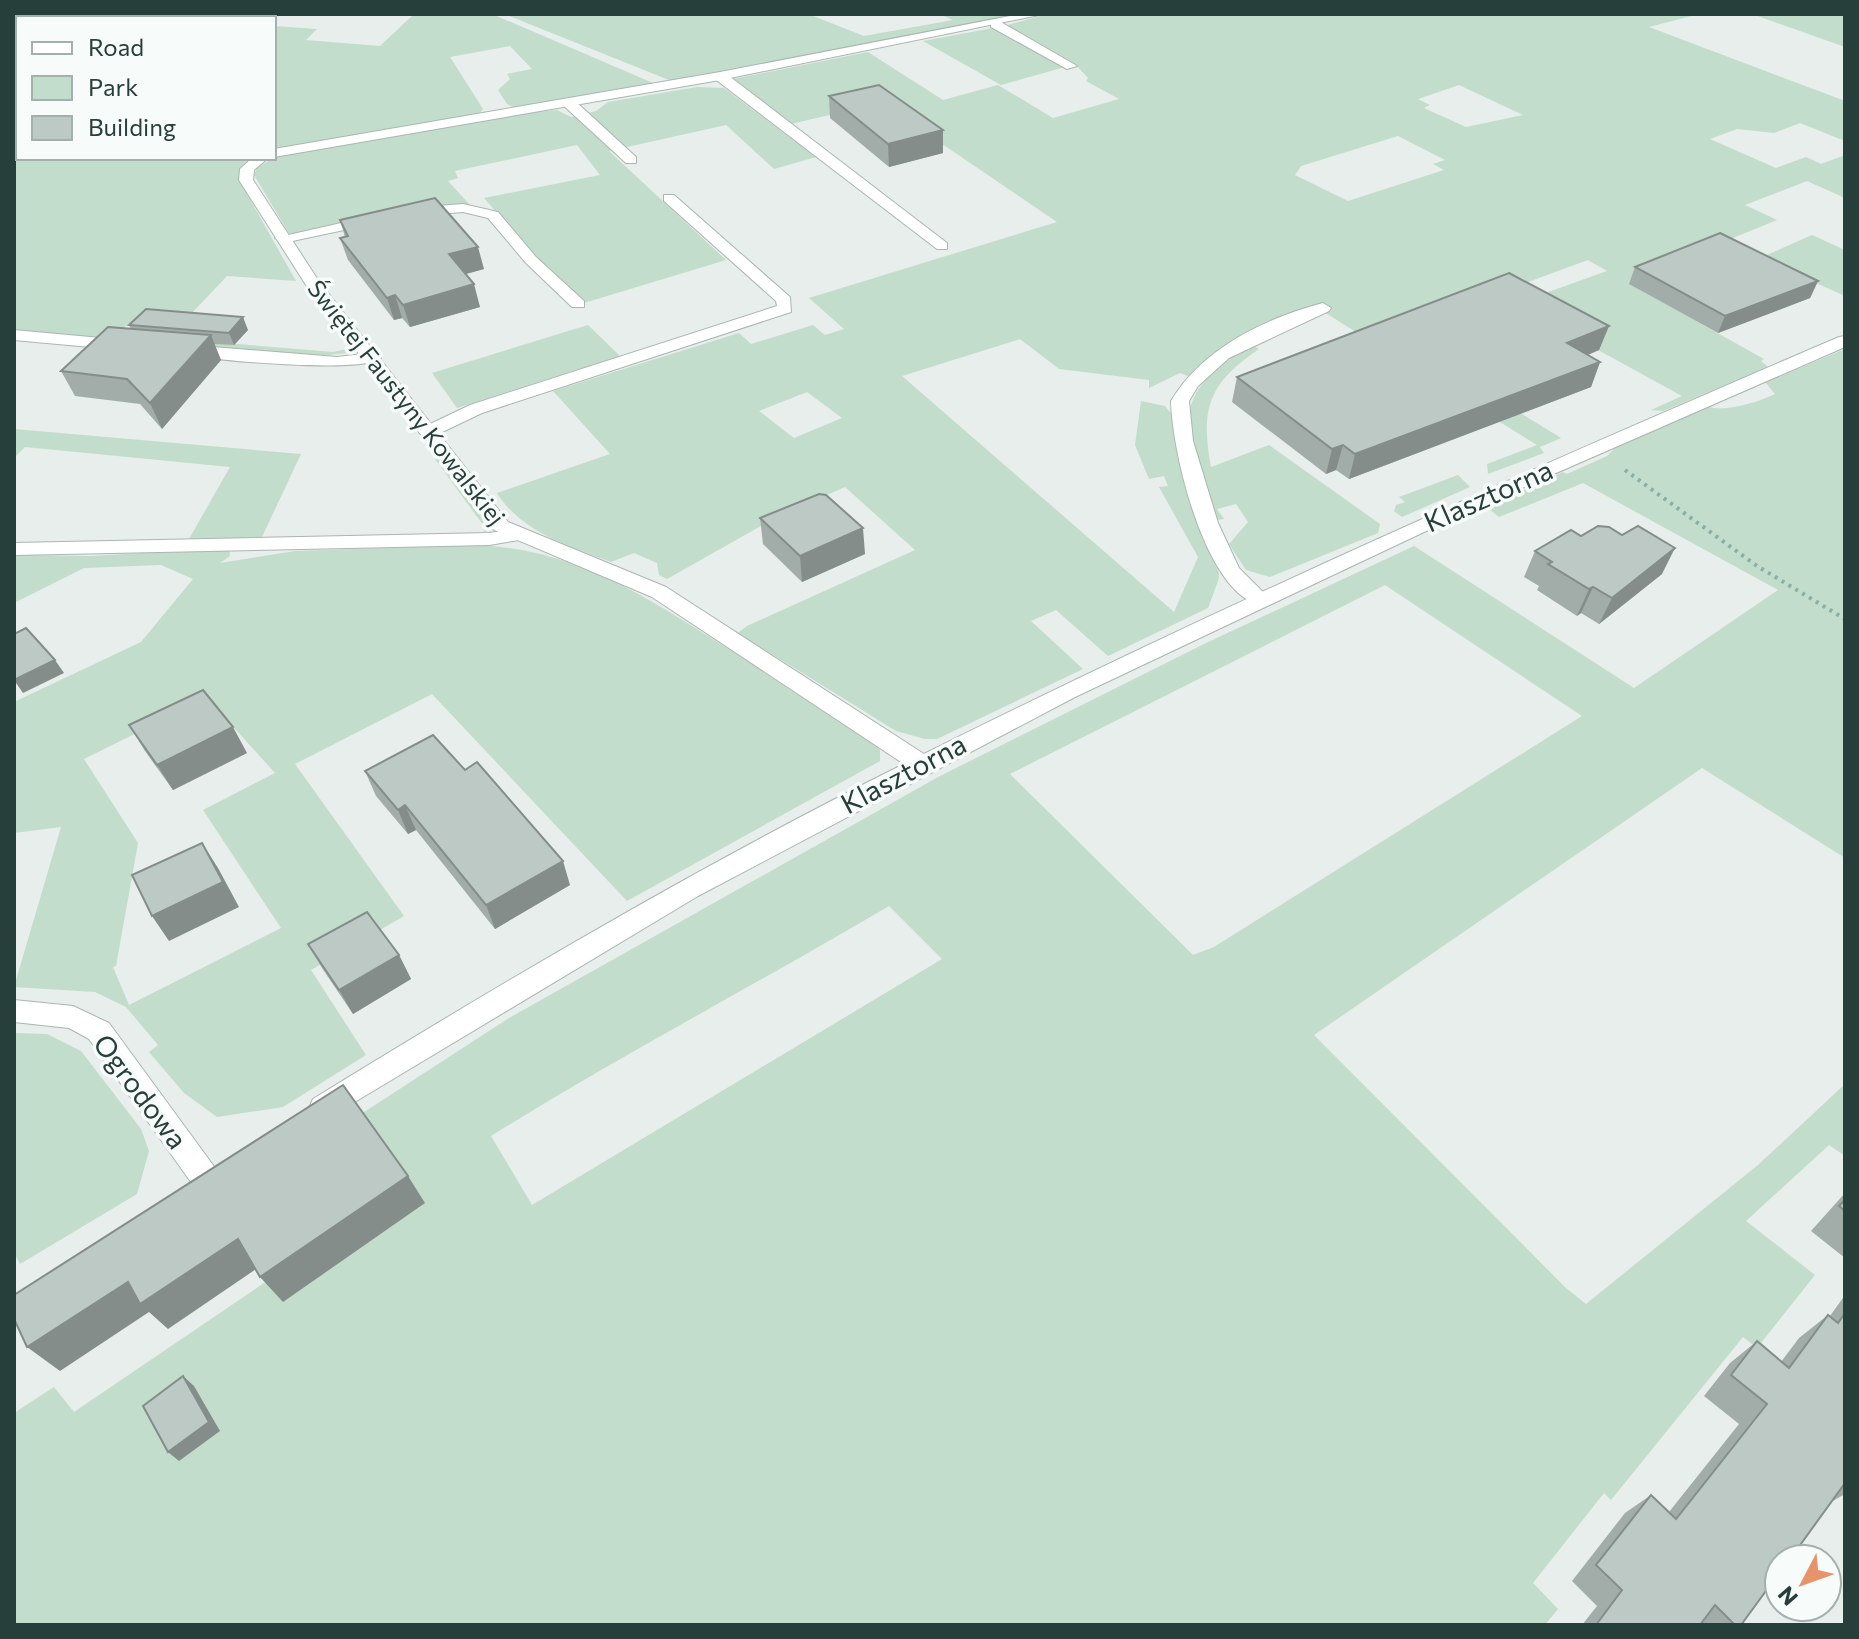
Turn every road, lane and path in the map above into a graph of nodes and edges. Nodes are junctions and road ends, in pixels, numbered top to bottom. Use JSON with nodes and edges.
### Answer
{"nodes":[{"id":1,"x":1038,"y":14,"type":"edge"},
{"id":2,"x":995,"y":24,"type":"junction"},
{"id":3,"x":1071,"y":66,"type":"dead end"},
{"id":4,"x":720,"y":76,"type":"junction"},
{"id":5,"x":569,"y":103,"type":"junction"},
{"id":6,"x":276,"y":153,"type":"edge"},
{"id":7,"x":258,"y":160,"type":"edge"},
{"id":8,"x":631,"y":160,"type":"dead end"},
{"id":9,"x":669,"y":198,"type":"dead end"},
{"id":10,"x":283,"y":238,"type":"junction"},
{"id":11,"x":942,"y":246,"type":"dead end"},
{"id":12,"x":578,"y":304,"type":"dead end"},
{"id":13,"x":1323,"y":308,"type":"dead end"},
{"id":14,"x":14,"y":335,"type":"edge"},
{"id":15,"x":1845,"y":341,"type":"edge"},
{"id":16,"x":140,"y":346,"type":"edge"},
{"id":17,"x":171,"y":349,"type":"edge"},
{"id":18,"x":372,"y":358,"type":"junction"},
{"id":19,"x":430,"y":431,"type":"junction"},
{"id":20,"x":1591,"y":450,"type":"junction"},
{"id":21,"x":518,"y":535,"type":"junction"},
{"id":22,"x":14,"y":549,"type":"edge"},
{"id":23,"x":1259,"y":598,"type":"junction"},
{"id":24,"x":1845,"y":619,"type":"edge"},
{"id":25,"x":920,"y":763,"type":"junction"},
{"id":26,"x":14,"y":1011,"type":"edge"},
{"id":27,"x":302,"y":1122,"type":"edge"},
{"id":28,"x":182,"y":1198,"type":"edge"}],
"edges":[{"from":1,"to":2,"type":"street"},
{"from":2,"to":3,"type":"street"},
{"from":2,"to":4,"type":"street"},
{"from":4,"to":5,"type":"street"},
{"from":4,"to":11,"type":"street"},
{"from":5,"to":6,"type":"street"},
{"from":5,"to":8,"type":"street"},
{"from":7,"to":10,"type":"street","name":"Świętej Faustyny Kowalskiej"},
{"from":9,"to":19,"type":"street"},
{"from":10,"to":12,"type":"street"},
{"from":10,"to":18,"type":"street","name":"Świętej Faustyny Kowalskiej"},
{"from":13,"to":23,"type":"street"},
{"from":14,"to":16,"type":"street"},
{"from":15,"to":20,"type":"street","name":"Klasztorna"},
{"from":17,"to":18,"type":"street"},
{"from":18,"to":19,"type":"street","name":"Świętej Faustyny Kowalskiej"},
{"from":19,"to":21,"type":"street","name":"Świętej Faustyny Kowalskiej"},
{"from":20,"to":23,"type":"street","name":"Klasztorna"},
{"from":20,"to":24,"type":"path"},
{"from":21,"to":22,"type":"street"},
{"from":21,"to":25,"type":"street","name":"Świętej Faustyny Kowalskiej"},
{"from":23,"to":25,"type":"street","name":"Klasztorna"},
{"from":25,"to":27,"type":"street","name":"Klasztorna"},
{"from":26,"to":28,"type":"street","name":"Ogrodowa"}]}
